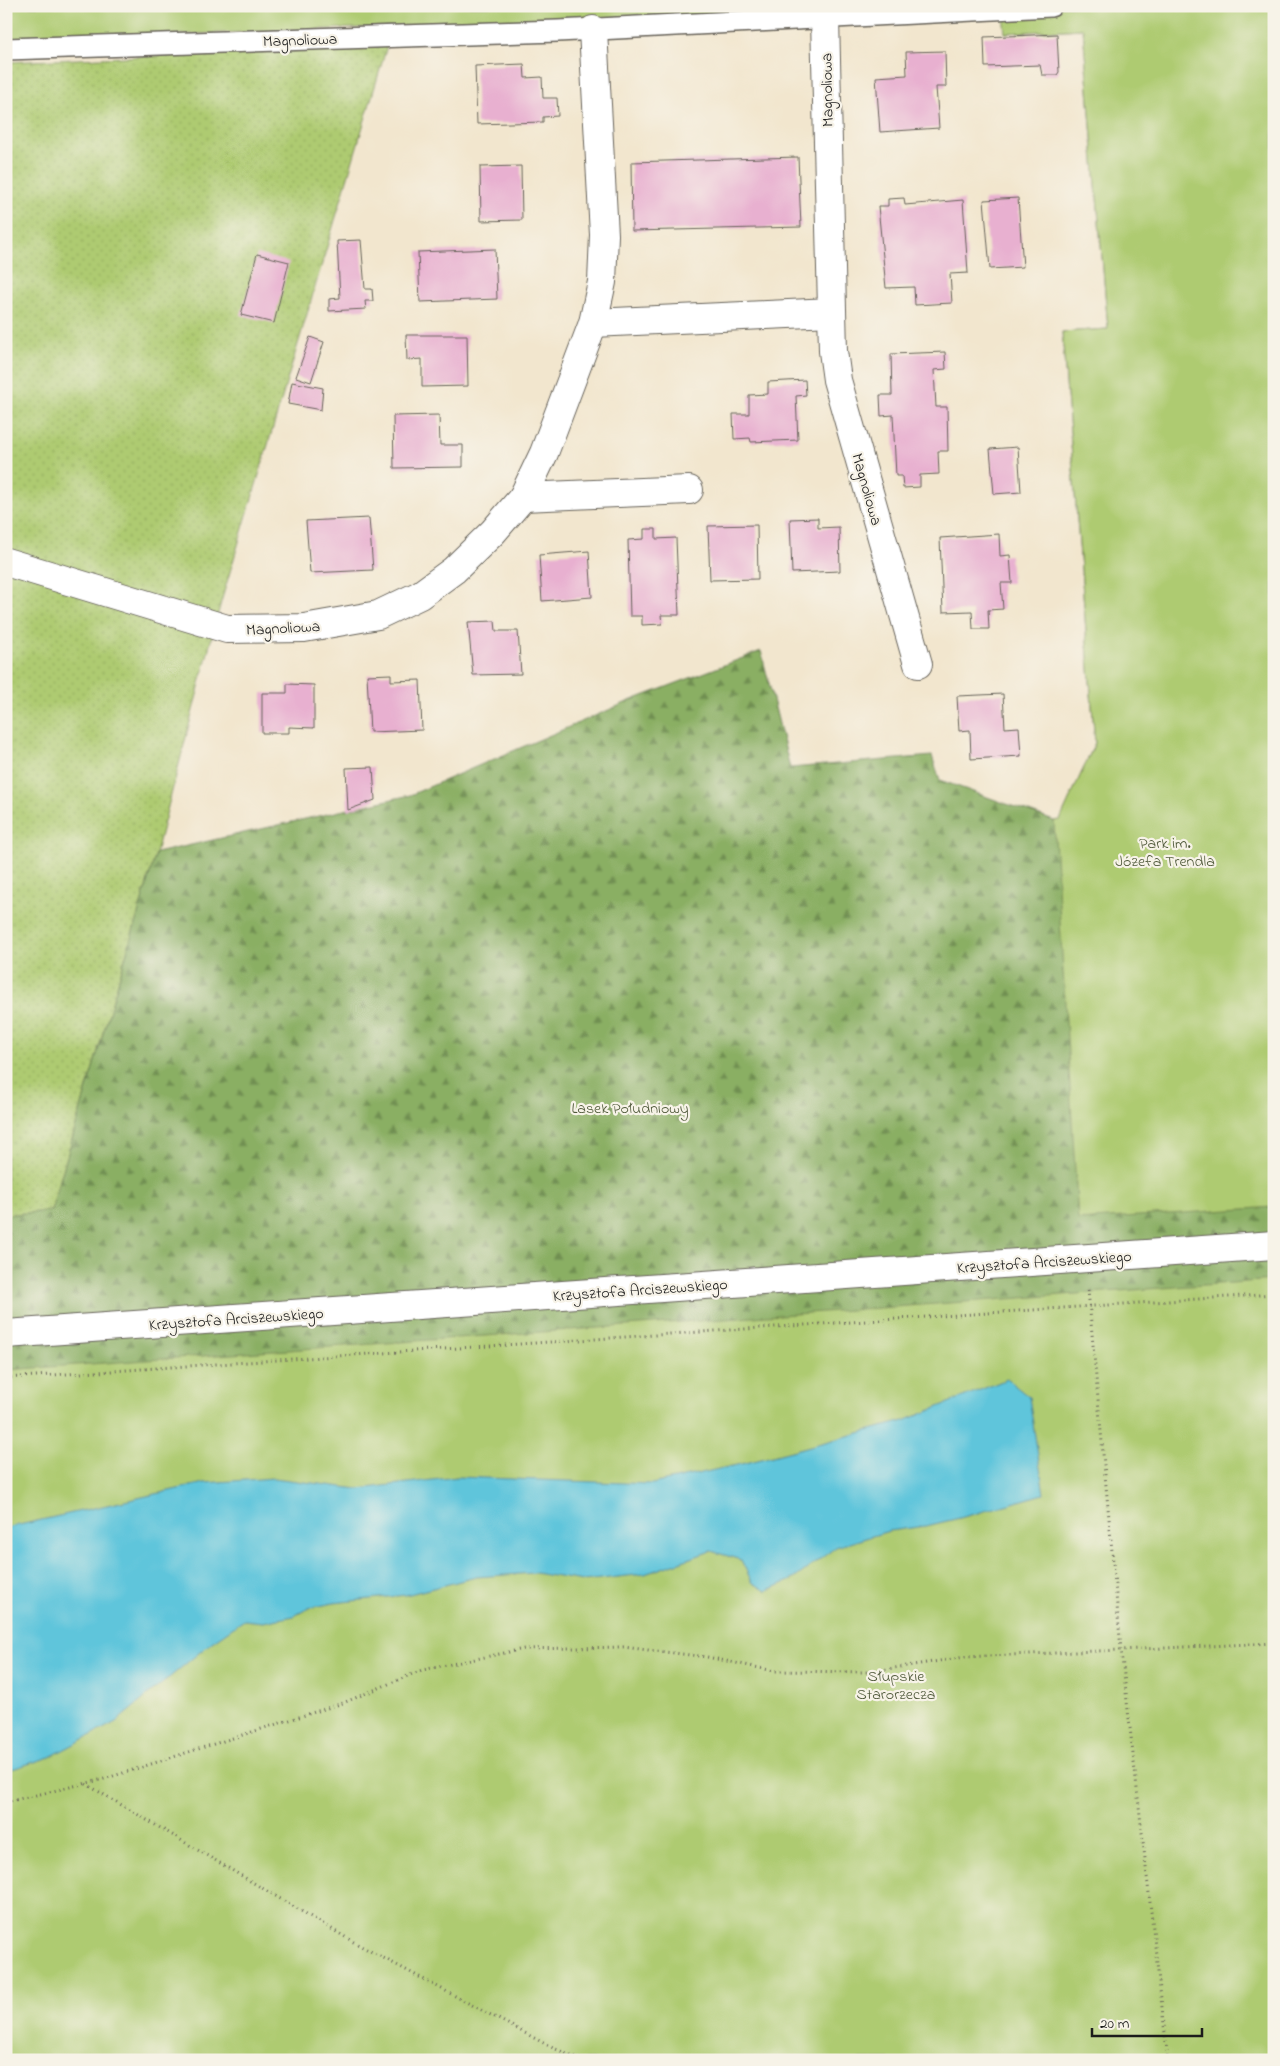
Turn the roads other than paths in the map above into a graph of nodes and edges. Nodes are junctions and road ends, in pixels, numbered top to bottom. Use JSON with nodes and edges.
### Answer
{"nodes":[{"id":1,"x":1051,"y":6,"type":"edge"},
{"id":2,"x":824,"y":18,"type":"junction"},
{"id":3,"x":593,"y":30,"type":"junction"},
{"id":4,"x":6,"y":49,"type":"edge"},
{"id":5,"x":831,"y":312,"type":"junction"},
{"id":6,"x":593,"y":323,"type":"junction"},
{"id":7,"x":689,"y":490,"type":"dead end"},
{"id":8,"x":523,"y":496,"type":"junction"},
{"id":9,"x":6,"y":562,"type":"edge"},
{"id":10,"x":918,"y":664,"type":"dead end"},
{"id":11,"x":1274,"y":1245,"type":"edge"},
{"id":12,"x":6,"y":1334,"type":"edge"}],
"edges":[{"from":1,"to":2,"type":"lane","name":"Magnoliowa"},
{"from":2,"to":3,"type":"lane","name":"Magnoliowa"},
{"from":2,"to":5,"type":"street","name":"Magnoliowa"},
{"from":3,"to":4,"type":"lane","name":"Magnoliowa"},
{"from":3,"to":6,"type":"street","name":"Magnoliowa"},
{"from":5,"to":6,"type":"street"},
{"from":5,"to":10,"type":"street","name":"Magnoliowa"},
{"from":6,"to":8,"type":"street","name":"Magnoliowa"},
{"from":7,"to":8,"type":"street"},
{"from":8,"to":9,"type":"street","name":"Magnoliowa"},
{"from":11,"to":12,"type":"street","name":"Krzysztofa Arciszewskiego"}]}
